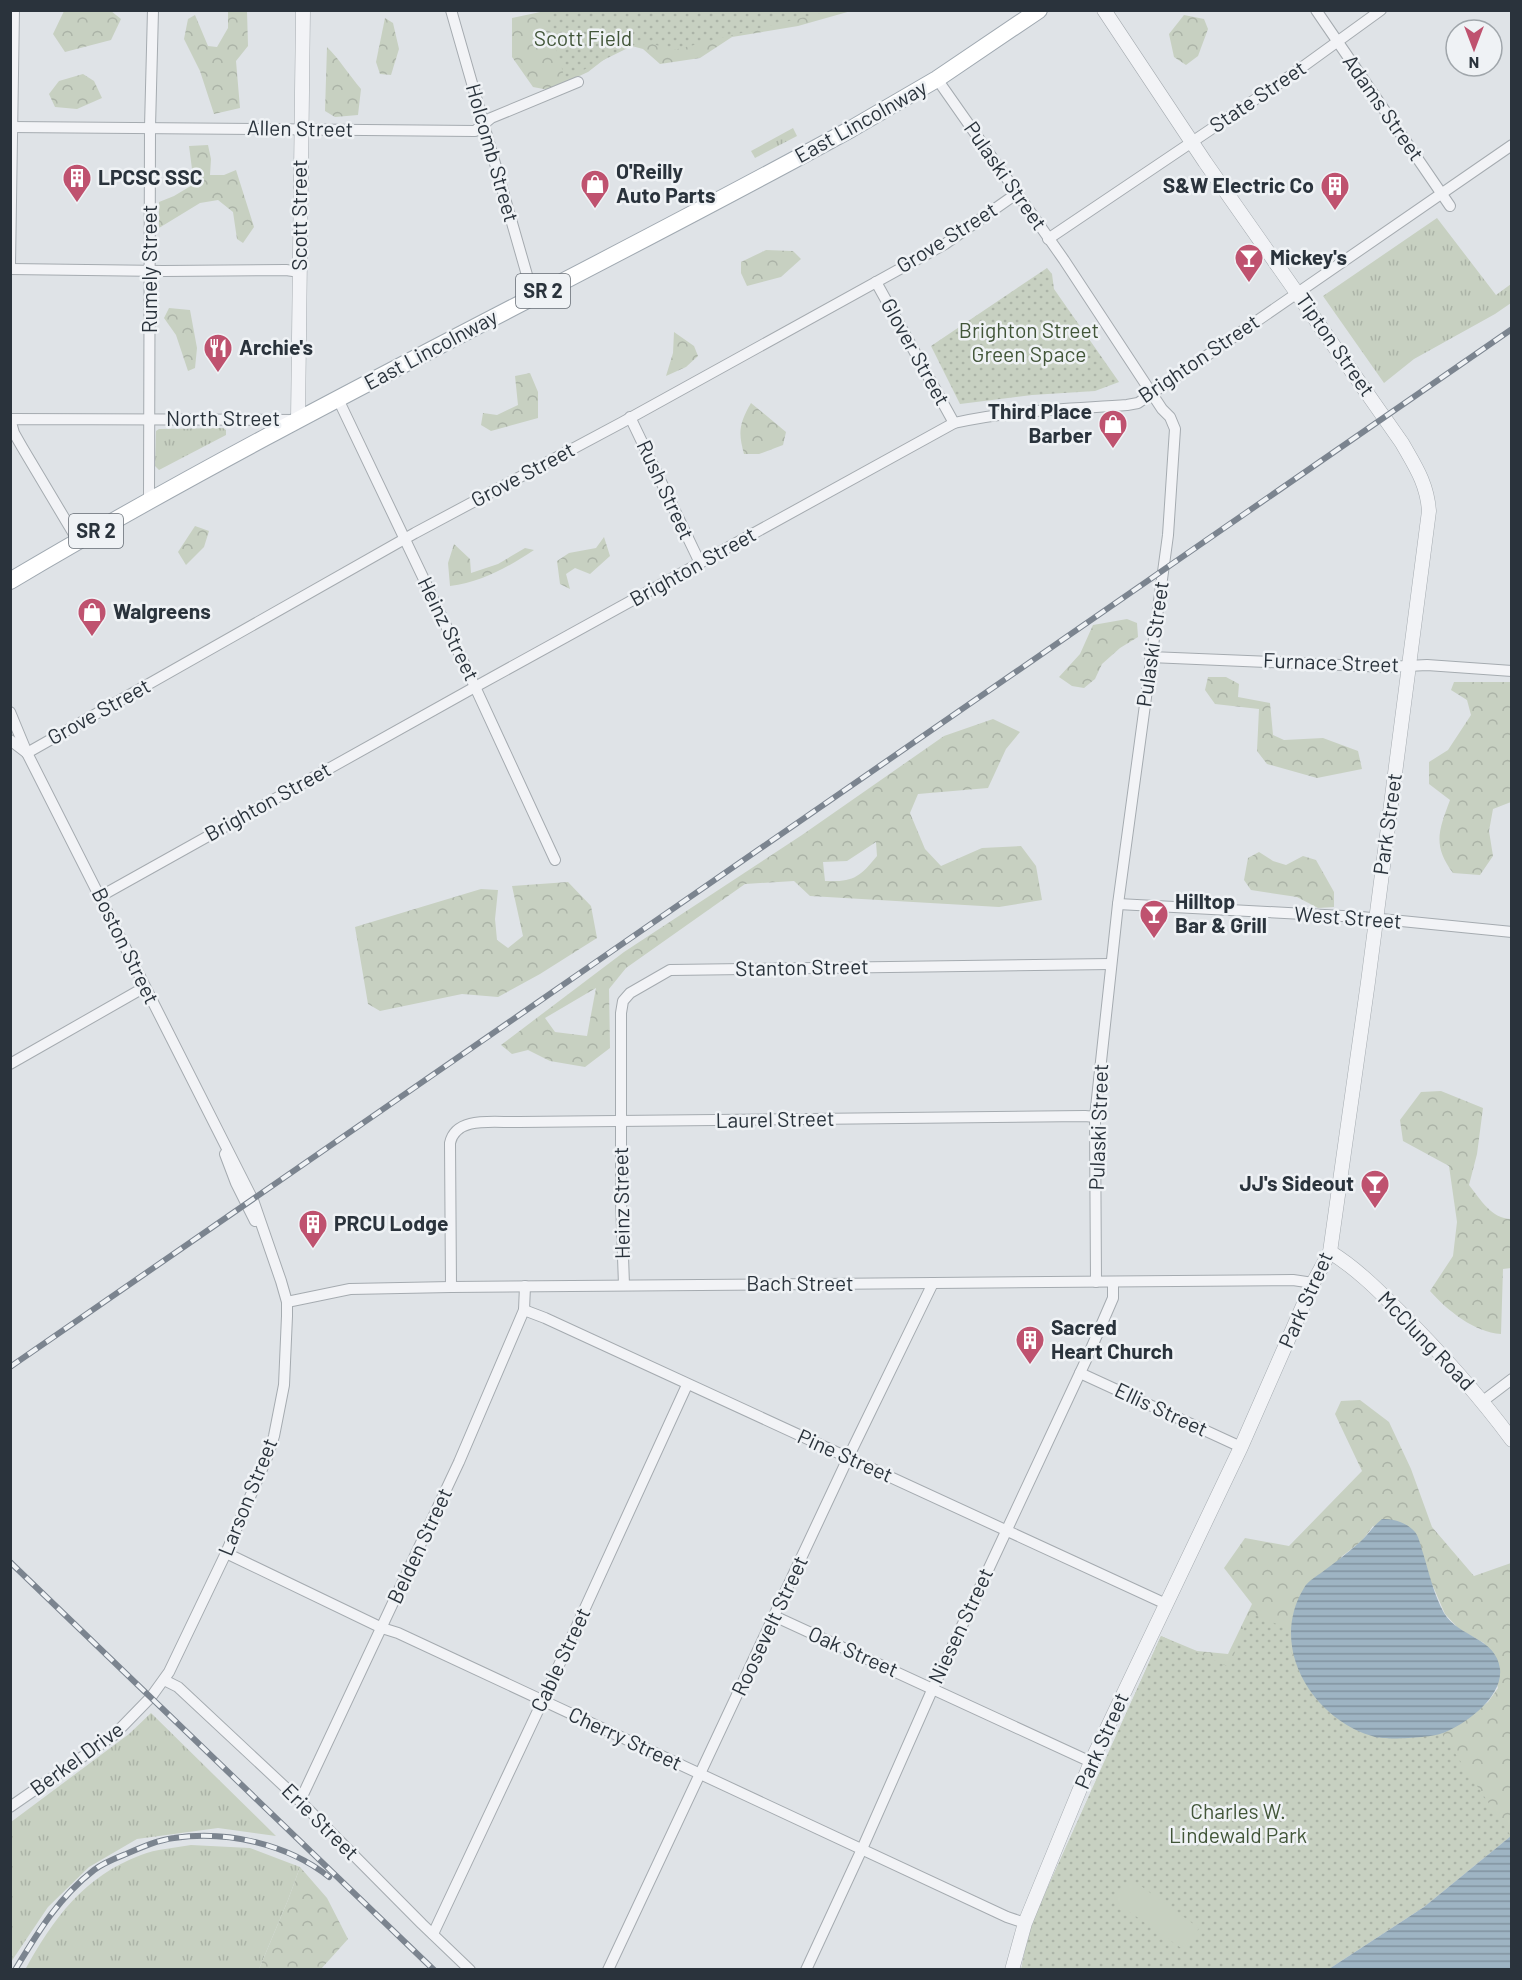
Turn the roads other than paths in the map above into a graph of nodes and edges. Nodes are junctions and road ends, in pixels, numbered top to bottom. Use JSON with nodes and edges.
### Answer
{"nodes":[{"id":1,"x":14,"y":10,"type":"edge"},
{"id":2,"x":153,"y":10,"type":"edge"},
{"id":3,"x":303,"y":10,"type":"edge"},
{"id":4,"x":451,"y":10,"type":"edge"},
{"id":5,"x":1039,"y":10,"type":"edge"},
{"id":6,"x":1104,"y":10,"type":"edge"},
{"id":7,"x":1316,"y":10,"type":"edge"},
{"id":8,"x":1381,"y":10,"type":"edge"},
{"id":9,"x":1337,"y":42,"type":"junction"},
{"id":10,"x":937,"y":79,"type":"junction"},
{"id":11,"x":578,"y":82,"type":"dead end"},
{"id":12,"x":484,"y":124,"type":"junction"},
{"id":13,"x":11,"y":126,"type":"edge"},
{"id":14,"x":150,"y":127,"type":"junction"},
{"id":15,"x":300,"y":129,"type":"junction"},
{"id":16,"x":1192,"y":141,"type":"junction"},
{"id":17,"x":1512,"y":145,"type":"edge"},
{"id":18,"x":1441,"y":193,"type":"junction"},
{"id":19,"x":1016,"y":194,"type":"junction"},
{"id":20,"x":1450,"y":206,"type":"dead end"},
{"id":21,"x":1048,"y":239,"type":"junction"},
{"id":22,"x":10,"y":265,"type":"edge"},
{"id":23,"x":10,"y":269,"type":"edge"},
{"id":24,"x":150,"y":271,"type":"junction"},
{"id":25,"x":300,"y":272,"type":"junction"},
{"id":26,"x":876,"y":282,"type":"junction"},
{"id":27,"x":1297,"y":292,"type":"junction"},
{"id":28,"x":533,"y":296,"type":"junction"},
{"id":29,"x":1152,"y":393,"type":"junction"},
{"id":30,"x":338,"y":399,"type":"junction"},
{"id":31,"x":630,"y":417,"type":"junction"},
{"id":32,"x":10,"y":419,"type":"edge"},
{"id":33,"x":148,"y":419,"type":"junction"},
{"id":34,"x":298,"y":420,"type":"junction"},
{"id":35,"x":954,"y":423,"type":"junction"},
{"id":36,"x":1402,"y":443,"type":"joint"},
{"id":37,"x":149,"y":501,"type":"junction"},
{"id":38,"x":405,"y":539,"type":"junction"},
{"id":39,"x":78,"y":541,"type":"junction"},
{"id":40,"x":699,"y":563,"type":"junction"},
{"id":41,"x":10,"y":582,"type":"edge"},
{"id":42,"x":1150,"y":657,"type":"junction"},
{"id":43,"x":1409,"y":666,"type":"junction"},
{"id":44,"x":1512,"y":671,"type":"edge"},
{"id":45,"x":475,"y":687,"type":"junction"},
{"id":46,"x":10,"y":712,"type":"edge"},
{"id":47,"x":10,"y":740,"type":"edge"},
{"id":48,"x":27,"y":753,"type":"junction"},
{"id":49,"x":555,"y":860,"type":"dead end"},
{"id":50,"x":101,"y":896,"type":"junction"},
{"id":51,"x":1118,"y":904,"type":"junction"},
{"id":52,"x":1376,"y":918,"type":"junction"},
{"id":53,"x":1510,"y":930,"type":"edge"},
{"id":54,"x":1111,"y":964,"type":"junction"},
{"id":55,"x":145,"y":987,"type":"junction"},
{"id":56,"x":10,"y":1064,"type":"edge"},
{"id":57,"x":1095,"y":1117,"type":"junction"},
{"id":58,"x":620,"y":1121,"type":"junction"},
{"id":59,"x":1330,"y":1252,"type":"junction"},
{"id":60,"x":1096,"y":1282,"type":"junction"},
{"id":61,"x":1113,"y":1282,"type":"junction"},
{"id":62,"x":933,"y":1283,"type":"junction"},
{"id":63,"x":1313,"y":1283,"type":"junction"},
{"id":64,"x":624,"y":1285,"type":"junction"},
{"id":65,"x":525,"y":1286,"type":"junction"},
{"id":66,"x":452,"y":1287,"type":"junction"},
{"id":67,"x":287,"y":1302,"type":"junction"},
{"id":68,"x":524,"y":1310,"type":"junction"},
{"id":69,"x":1080,"y":1373,"type":"junction"},
{"id":70,"x":1512,"y":1379,"type":"edge"},
{"id":71,"x":687,"y":1385,"type":"junction"},
{"id":72,"x":1483,"y":1401,"type":"junction"},
{"id":73,"x":1512,"y":1440,"type":"edge"},
{"id":74,"x":1241,"y":1447,"type":"junction"},
{"id":75,"x":848,"y":1458,"type":"junction"},
{"id":76,"x":1006,"y":1530,"type":"junction"},
{"id":77,"x":226,"y":1553,"type":"junction"},
{"id":78,"x":1166,"y":1604,"type":"junction"},
{"id":79,"x":774,"y":1616,"type":"junction"},
{"id":80,"x":382,"y":1628,"type":"junction"},
{"id":81,"x":164,"y":1680,"type":"junction"},
{"id":82,"x":933,"y":1688,"type":"junction"},
{"id":83,"x":543,"y":1700,"type":"junction"},
{"id":84,"x":1091,"y":1762,"type":"junction"},
{"id":85,"x":700,"y":1774,"type":"junction"},
{"id":86,"x":300,"y":1801,"type":"junction"},
{"id":87,"x":10,"y":1807,"type":"edge"},
{"id":88,"x":862,"y":1849,"type":"junction"},
{"id":89,"x":1025,"y":1923,"type":"junction"},
{"id":90,"x":433,"y":1934,"type":"junction"},
{"id":91,"x":471,"y":1970,"type":"edge"},
{"id":92,"x":608,"y":1970,"type":"edge"},
{"id":93,"x":806,"y":1970,"type":"edge"},
{"id":94,"x":1012,"y":1970,"type":"edge"}],
"edges":[{"from":1,"to":13,"type":"street"},
{"from":2,"to":14,"type":"street","name":"Rumely Street"},
{"from":3,"to":15,"type":"street","name":"Scott Street"},
{"from":4,"to":12,"type":"street","name":"Holcomb Street"},
{"from":5,"to":10,"type":"main road","name":"East Lincolnway","number":"SR 2"},
{"from":6,"to":16,"type":"street","name":"Tipton Street"},
{"from":7,"to":9,"type":"street","name":"Adams Street"},
{"from":8,"to":9,"type":"street","name":"State Street"},
{"from":9,"to":16,"type":"street","name":"State Street"},
{"from":9,"to":18,"type":"street","name":"Adams Street"},
{"from":10,"to":19,"type":"street","name":"Pulaski Street"},
{"from":10,"to":28,"type":"main road","name":"East Lincolnway","number":"SR 2"},
{"from":11,"to":12,"type":"street","name":"Allen Street"},
{"from":12,"to":15,"type":"street","name":"Allen Street"},
{"from":12,"to":28,"type":"street","name":"Holcomb Street"},
{"from":13,"to":14,"type":"street","name":"Allen Street"},
{"from":13,"to":22,"type":"street"},
{"from":14,"to":15,"type":"street","name":"Allen Street"},
{"from":14,"to":24,"type":"street","name":"Rumely Street"},
{"from":15,"to":25,"type":"street","name":"Scott Street"},
{"from":16,"to":21,"type":"street"},
{"from":16,"to":27,"type":"street","name":"Tipton Street"},
{"from":17,"to":18,"type":"street","name":"Brighton Street"},
{"from":18,"to":20,"type":"street","name":"Adams Street"},
{"from":18,"to":27,"type":"street","name":"Brighton Street"},
{"from":19,"to":21,"type":"street","name":"Pulaski Street"},
{"from":19,"to":26,"type":"street","name":"Grove Street"},
{"from":21,"to":29,"type":"street","name":"Pulaski Street"},
{"from":23,"to":24,"type":"street"},
{"from":24,"to":25,"type":"street"},
{"from":24,"to":33,"type":"street","name":"Rumely Street"},
{"from":25,"to":34,"type":"street","name":"Scott Street"},
{"from":26,"to":31,"type":"street","name":"Grove Street"},
{"from":26,"to":35,"type":"street","name":"Glover Street"},
{"from":27,"to":29,"type":"street","name":"Brighton Street"},
{"from":27,"to":36,"type":"street","name":"Tipton Street"},
{"from":28,"to":30,"type":"main road","name":"East Lincolnway","number":"SR 2"},
{"from":29,"to":35,"type":"street","name":"Brighton Street"},
{"from":29,"to":42,"type":"street","name":"Pulaski Street"},
{"from":30,"to":34,"type":"main road","name":"East Lincolnway","number":"SR 2"},
{"from":30,"to":38,"type":"street","name":"Heinz Street"},
{"from":31,"to":38,"type":"street","name":"Grove Street"},
{"from":31,"to":40,"type":"street","name":"Rush Street"},
{"from":32,"to":33,"type":"street","name":"North Street"},
{"from":32,"to":39,"type":"street"},
{"from":33,"to":34,"type":"street","name":"North Street"},
{"from":33,"to":37,"type":"street","name":"North Street"},
{"from":34,"to":37,"type":"main road","name":"East Lincolnway","number":"SR 2"},
{"from":35,"to":40,"type":"street","name":"Brighton Street"},
{"from":36,"to":43,"type":"street","name":"Park Street"},
{"from":37,"to":39,"type":"main road","name":"East Lincolnway","number":"SR 2"},
{"from":38,"to":45,"type":"street","name":"Heinz Street"},
{"from":38,"to":48,"type":"street","name":"Grove Street"},
{"from":39,"to":41,"type":"main road","name":"East Lincolnway","number":"SR 2"},
{"from":40,"to":45,"type":"street","name":"Brighton Street"},
{"from":42,"to":43,"type":"street","name":"Furnace Street"},
{"from":42,"to":51,"type":"street","name":"Pulaski Street"},
{"from":43,"to":44,"type":"street","name":"Furnace Street"},
{"from":43,"to":52,"type":"street","name":"Park Street"},
{"from":45,"to":49,"type":"street","name":"Heinz Street"},
{"from":45,"to":50,"type":"street","name":"Brighton Street"},
{"from":46,"to":48,"type":"street","name":"Boston Street"},
{"from":47,"to":48,"type":"street","name":"Boston Street"},
{"from":48,"to":50,"type":"street","name":"Boston Street"},
{"from":50,"to":55,"type":"street","name":"Boston Street"},
{"from":51,"to":52,"type":"street","name":"West Street"},
{"from":51,"to":54,"type":"street","name":"Pulaski Street"},
{"from":52,"to":53,"type":"street","name":"West Street"},
{"from":52,"to":59,"type":"street","name":"Park Street"},
{"from":54,"to":57,"type":"street","name":"Pulaski Street"},
{"from":54,"to":58,"type":"street","name":"Stanton Street"},
{"from":55,"to":56,"type":"street"},
{"from":55,"to":67,"type":"street","name":"Boston Street"},
{"from":57,"to":58,"type":"street","name":"Laurel Street"},
{"from":57,"to":60,"type":"street","name":"Pulaski Street"},
{"from":58,"to":64,"type":"street","name":"Heinz Street"},
{"from":58,"to":66,"type":"street","name":"Laurel Street"},
{"from":59,"to":63,"type":"street","name":"Park Street"},
{"from":59,"to":72,"type":"street","name":"McClung Road"},
{"from":60,"to":61,"type":"street","name":"Bach Street"},
{"from":60,"to":62,"type":"street","name":"Bach Street"},
{"from":61,"to":63,"type":"street","name":"Bach Street"},
{"from":61,"to":69,"type":"street","name":"Niesen Street"},
{"from":62,"to":64,"type":"street","name":"Bach Street"},
{"from":62,"to":75,"type":"street","name":"Roosevelt Street"},
{"from":63,"to":74,"type":"street","name":"Park Street"},
{"from":64,"to":65,"type":"street","name":"Bach Street"},
{"from":65,"to":66,"type":"street","name":"Bach Street"},
{"from":65,"to":68,"type":"street","name":"Belden Street"},
{"from":66,"to":67,"type":"street","name":"Bach Street"},
{"from":67,"to":77,"type":"street","name":"Larson Street"},
{"from":68,"to":71,"type":"street","name":"Pine Street"},
{"from":68,"to":80,"type":"street","name":"Belden Street"},
{"from":69,"to":74,"type":"street","name":"Ellis Street"},
{"from":69,"to":76,"type":"street","name":"Niesen Street"},
{"from":70,"to":72,"type":"street"},
{"from":71,"to":75,"type":"street","name":"Pine Street"},
{"from":71,"to":83,"type":"street","name":"Cable Street"},
{"from":72,"to":73,"type":"street","name":"McClung Road"},
{"from":74,"to":78,"type":"street","name":"Park Street"},
{"from":75,"to":76,"type":"street","name":"Pine Street"},
{"from":75,"to":79,"type":"street","name":"Roosevelt Street"},
{"from":76,"to":78,"type":"street","name":"Pine Street"},
{"from":76,"to":82,"type":"street","name":"Niesen Street"},
{"from":77,"to":80,"type":"street","name":"Cherry Street"},
{"from":77,"to":81,"type":"street","name":"Larson Street"},
{"from":78,"to":84,"type":"street","name":"Park Street"},
{"from":79,"to":82,"type":"street","name":"Oak Street"},
{"from":79,"to":85,"type":"street","name":"Roosevelt Street"},
{"from":80,"to":83,"type":"street","name":"Cherry Street"},
{"from":80,"to":86,"type":"street","name":"Belden Street"},
{"from":81,"to":86,"type":"street","name":"Erie Street"},
{"from":81,"to":87,"type":"street","name":"Berkel Drive"},
{"from":82,"to":84,"type":"street","name":"Oak Street"},
{"from":82,"to":88,"type":"street","name":"Niesen Street"},
{"from":83,"to":85,"type":"street","name":"Cherry Street"},
{"from":83,"to":90,"type":"street","name":"Cable Street"},
{"from":84,"to":89,"type":"street","name":"Park Street"},
{"from":85,"to":88,"type":"street","name":"Cherry Street"},
{"from":85,"to":92,"type":"street","name":"Roosevelt Street"},
{"from":86,"to":90,"type":"street","name":"Erie Street"},
{"from":88,"to":89,"type":"street","name":"Cherry Street"},
{"from":88,"to":93,"type":"street","name":"Niesen Street"},
{"from":89,"to":94,"type":"street","name":"Park Street"},
{"from":90,"to":91,"type":"street","name":"Erie Street"}]}
